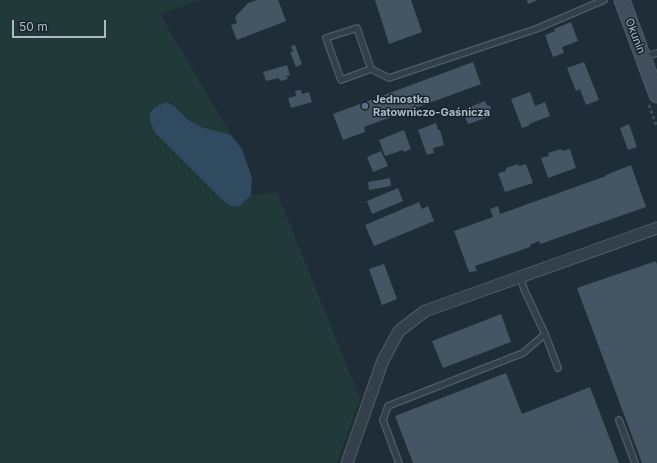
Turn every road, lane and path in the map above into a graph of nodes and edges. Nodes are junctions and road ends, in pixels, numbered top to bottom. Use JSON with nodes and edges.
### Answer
{"nodes":[{"id":1,"x":604,"y":0,"type":"edge"},
{"id":2,"x":622,"y":0,"type":"edge"},
{"id":3,"x":650,"y":55,"type":"edge"},
{"id":4,"x":371,"y":69,"type":"junction"},
{"id":5,"x":657,"y":95,"type":"edge"},
{"id":6,"x":657,"y":228,"type":"edge"},
{"id":7,"x":520,"y":276,"type":"junction"},
{"id":8,"x":545,"y":334,"type":"junction"},
{"id":9,"x":558,"y":368,"type":"dead end"},
{"id":10,"x":619,"y":420,"type":"dead end"},
{"id":11,"x":347,"y":463,"type":"edge"},
{"id":12,"x":399,"y":463,"type":"edge"},
{"id":13,"x":635,"y":463,"type":"edge"}],
"edges":[{"from":1,"to":4,"type":"lane"},
{"from":2,"to":3,"type":"main road","name":"Okunin"},
{"from":3,"to":5,"type":"main road","name":"Okunin"},
{"from":4,"to":4,"type":"lane"},
{"from":6,"to":7,"type":"street"},
{"from":7,"to":8,"type":"lane"},
{"from":7,"to":11,"type":"street"},
{"from":8,"to":9,"type":"lane"},
{"from":8,"to":12,"type":"lane"},
{"from":10,"to":13,"type":"lane"}]}
